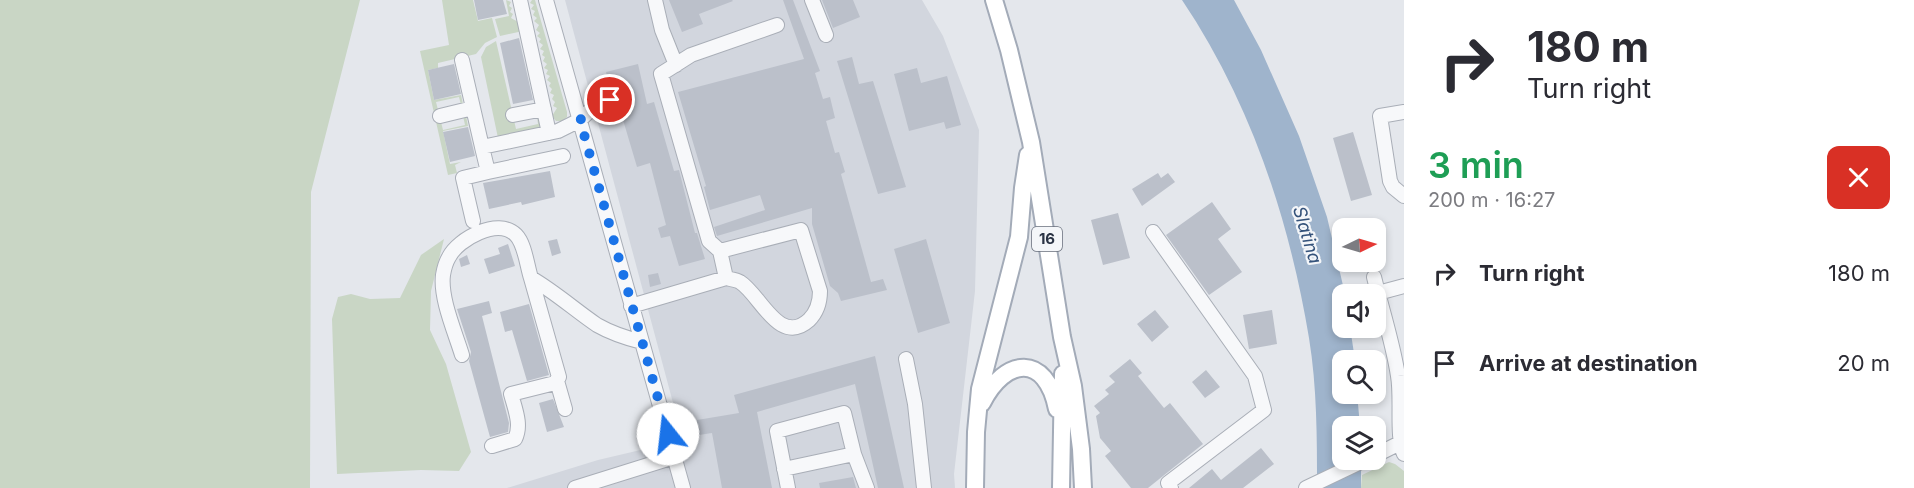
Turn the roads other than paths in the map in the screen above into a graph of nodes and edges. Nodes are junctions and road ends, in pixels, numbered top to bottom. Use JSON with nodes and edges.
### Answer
{"nodes":[{"id":1,"x":520,"y":0,"type":"edge"},
{"id":2,"x":546,"y":0,"type":"edge"},
{"id":3,"x":655,"y":0,"type":"edge"},
{"id":4,"x":812,"y":0,"type":"edge"},
{"id":5,"x":994,"y":0,"type":"edge"},
{"id":6,"x":777,"y":25,"type":"dead end"},
{"id":7,"x":826,"y":35,"type":"dead end"},
{"id":8,"x":462,"y":60,"type":"dead end"},
{"id":9,"x":676,"y":65,"type":"junction"},
{"id":10,"x":610,"y":100,"type":"dead end"},
{"id":11,"x":473,"y":108,"type":"junction"},
{"id":12,"x":543,"y":109,"type":"junction"},
{"id":13,"x":1404,"y":112,"type":"edge"},
{"id":14,"x":513,"y":115,"type":"dead end"},
{"id":15,"x":440,"y":116,"type":"dead end"},
{"id":16,"x":580,"y":120,"type":"junction"},
{"id":17,"x":549,"y":133,"type":"junction"},
{"id":18,"x":1031,"y":142,"type":"junction"},
{"id":19,"x":482,"y":147,"type":"junction"},
{"id":20,"x":563,"y":156,"type":"dead end"},
{"id":21,"x":488,"y":172,"type":"junction"},
{"id":22,"x":1404,"y":196,"type":"edge"},
{"id":23,"x":473,"y":221,"type":"dead end"},
{"id":24,"x":1153,"y":232,"type":"dead end"},
{"id":25,"x":720,"y":251,"type":"junction"},
{"id":26,"x":1374,"y":277,"type":"dead end"},
{"id":27,"x":531,"y":278,"type":"junction"},
{"id":28,"x":726,"y":278,"type":"junction"},
{"id":29,"x":1376,"y":284,"type":"edge"},
{"id":30,"x":1404,"y":286,"type":"edge"},
{"id":31,"x":1386,"y":291,"type":"edge"},
{"id":32,"x":631,"y":306,"type":"junction"},
{"id":33,"x":1386,"y":327,"type":"edge"},
{"id":34,"x":1062,"y":337,"type":"junction"},
{"id":35,"x":642,"y":342,"type":"junction"},
{"id":36,"x":462,"y":355,"type":"dead end"},
{"id":37,"x":906,"y":359,"type":"dead end"},
{"id":38,"x":557,"y":381,"type":"junction"},
{"id":39,"x":980,"y":407,"type":"junction"},
{"id":40,"x":565,"y":409,"type":"dead end"},
{"id":41,"x":1062,"y":438,"type":"junction"},
{"id":42,"x":492,"y":446,"type":"dead end"},
{"id":43,"x":1394,"y":449,"type":"edge"},
{"id":44,"x":854,"y":454,"type":"junction"},
{"id":45,"x":674,"y":457,"type":"junction"},
{"id":46,"x":784,"y":469,"type":"junction"},
{"id":47,"x":1344,"y":470,"type":"edge"},
{"id":48,"x":619,"y":482,"type":"edge"},
{"id":49,"x":575,"y":488,"type":"edge"},
{"id":50,"x":683,"y":488,"type":"edge"},
{"id":51,"x":788,"y":488,"type":"edge"},
{"id":52,"x":867,"y":488,"type":"edge"},
{"id":53,"x":924,"y":488,"type":"edge"},
{"id":54,"x":975,"y":488,"type":"edge"},
{"id":55,"x":1062,"y":488,"type":"edge"},
{"id":56,"x":1083,"y":488,"type":"edge"},
{"id":57,"x":1171,"y":488,"type":"edge"},
{"id":58,"x":1307,"y":488,"type":"edge"}],
"edges":[{"from":1,"to":12,"type":"street"},
{"from":2,"to":16,"type":"street"},
{"from":3,"to":9,"type":"street"},
{"from":4,"to":7,"type":"street"},
{"from":5,"to":18,"type":"main road","number":"16"},
{"from":6,"to":9,"type":"street"},
{"from":8,"to":11,"type":"street"},
{"from":9,"to":25,"type":"street"},
{"from":10,"to":16,"type":"street"},
{"from":11,"to":15,"type":"street"},
{"from":11,"to":19,"type":"street"},
{"from":12,"to":14,"type":"street"},
{"from":12,"to":17,"type":"street"},
{"from":13,"to":22,"type":"street"},
{"from":16,"to":17,"type":"street"},
{"from":16,"to":32,"type":"street"},
{"from":17,"to":19,"type":"street"},
{"from":18,"to":34,"type":"main road","number":"16"},
{"from":18,"to":39,"type":"main road"},
{"from":19,"to":21,"type":"street"},
{"from":20,"to":21,"type":"street"},
{"from":21,"to":23,"type":"street"},
{"from":24,"to":57,"type":"street"},
{"from":25,"to":28,"type":"street"},
{"from":25,"to":28,"type":"street"},
{"from":26,"to":29,"type":"street"},
{"from":27,"to":35,"type":"street"},
{"from":27,"to":36,"type":"street"},
{"from":27,"to":38,"type":"street"},
{"from":28,"to":32,"type":"street"},
{"from":30,"to":31,"type":"street"},
{"from":32,"to":35,"type":"street"},
{"from":33,"to":43,"type":"street"},
{"from":34,"to":41,"type":"main road","number":"16"},
{"from":34,"to":56,"type":"main road","number":"16"},
{"from":35,"to":45,"type":"street"},
{"from":37,"to":53,"type":"street"},
{"from":38,"to":40,"type":"street"},
{"from":38,"to":42,"type":"street"},
{"from":39,"to":41,"type":"main road"},
{"from":39,"to":54,"type":"main road"},
{"from":41,"to":55,"type":"main road","number":"16"},
{"from":44,"to":46,"type":"street"},
{"from":44,"to":46,"type":"street"},
{"from":44,"to":52,"type":"street"},
{"from":45,"to":48,"type":"street"},
{"from":45,"to":50,"type":"street"},
{"from":46,"to":51,"type":"street"},
{"from":47,"to":58,"type":"street"},
{"from":48,"to":49,"type":"street"}]}
